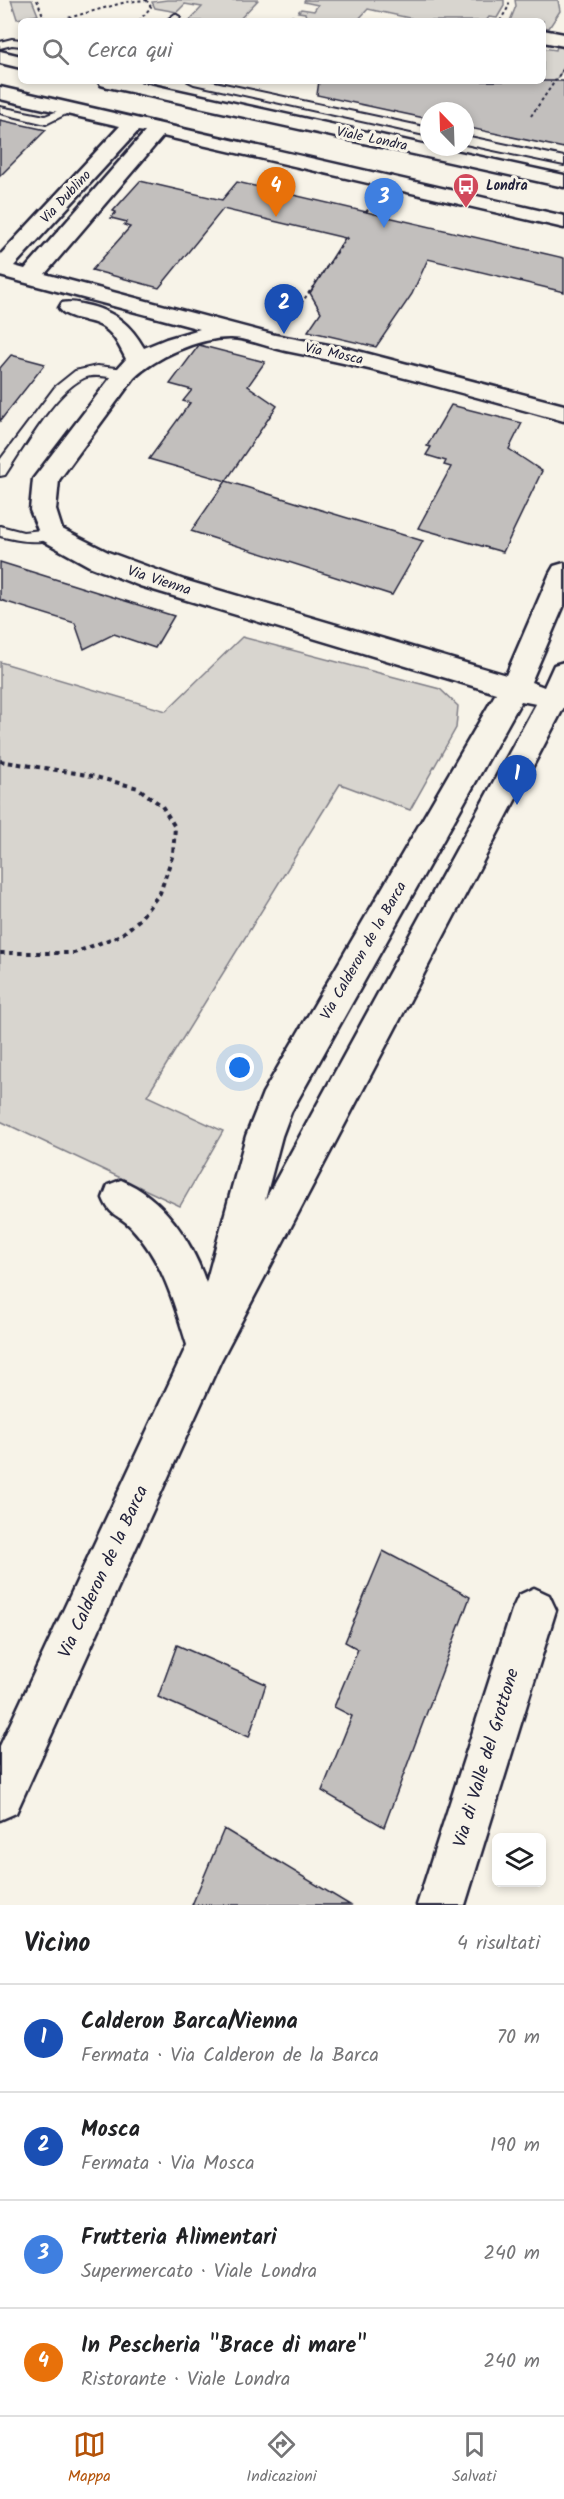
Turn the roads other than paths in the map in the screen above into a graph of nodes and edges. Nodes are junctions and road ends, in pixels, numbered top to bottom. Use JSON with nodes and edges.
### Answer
{"nodes":[{"id":1,"x":546,"y":37,"type":"edge"},
{"id":2,"x":564,"y":40,"type":"edge"},
{"id":3,"x":18,"y":43,"type":"edge"},
{"id":4,"x":0,"y":45,"type":"edge"},
{"id":5,"x":0,"y":57,"type":"edge"},
{"id":6,"x":18,"y":61,"type":"edge"},
{"id":7,"x":121,"y":84,"type":"edge"},
{"id":8,"x":208,"y":84,"type":"edge"},
{"id":9,"x":0,"y":93,"type":"edge"},
{"id":10,"x":0,"y":110,"type":"edge"},
{"id":11,"x":68,"y":110,"type":"junction"},
{"id":12,"x":250,"y":113,"type":"junction"},
{"id":13,"x":132,"y":125,"type":"junction"},
{"id":14,"x":158,"y":130,"type":"junction"},
{"id":15,"x":420,"y":130,"type":"edge"},
{"id":16,"x":474,"y":142,"type":"edge"},
{"id":17,"x":223,"y":145,"type":"junction"},
{"id":18,"x":564,"y":161,"type":"edge"},
{"id":19,"x":564,"y":182,"type":"edge"},
{"id":20,"x":564,"y":222,"type":"edge"},
{"id":21,"x":0,"y":268,"type":"edge"},
{"id":22,"x":30,"y":277,"type":"junction"},
{"id":23,"x":0,"y":291,"type":"edge"},
{"id":24,"x":231,"y":330,"type":"junction"},
{"id":25,"x":132,"y":366,"type":"junction"},
{"id":26,"x":564,"y":413,"type":"edge"},
{"id":27,"x":0,"y":471,"type":"edge"},
{"id":28,"x":0,"y":531,"type":"edge"},
{"id":29,"x":51,"y":534,"type":"junction"},
{"id":30,"x":564,"y":573,"type":"edge"},
{"id":31,"x":514,"y":688,"type":"junction"},
{"id":32,"x":560,"y":692,"type":"edge"},
{"id":33,"x":122,"y":1198,"type":"dead end"},
{"id":34,"x":207,"y":1346,"type":"junction"},
{"id":35,"x":534,"y":1610,"type":"dead end"},
{"id":36,"x":0,"y":1797,"type":"edge"},
{"id":37,"x":441,"y":1905,"type":"edge"}],
"edges":[{"from":1,"to":2,"type":"street"},
{"from":3,"to":4,"type":"lane"},
{"from":5,"to":6,"type":"street"},
{"from":7,"to":12,"type":"street","name":"Viale Londra"},
{"from":8,"to":15,"type":"lane"},
{"from":9,"to":11,"type":"street"},
{"from":10,"to":11,"type":"lane"},
{"from":11,"to":13,"type":"street"},
{"from":12,"to":17,"type":"street"},
{"from":12,"to":19,"type":"street","name":"Viale Londra"},
{"from":13,"to":14,"type":"street"},
{"from":13,"to":21,"type":"street","name":"Via Dublino"},
{"from":14,"to":17,"type":"street"},
{"from":14,"to":22,"type":"street","name":"Via Dublino"},
{"from":16,"to":18,"type":"lane"},
{"from":17,"to":20,"type":"street"},
{"from":21,"to":22,"type":"street","name":"Via Mosca"},
{"from":22,"to":24,"type":"street","name":"Via Mosca"},
{"from":23,"to":25,"type":"street"},
{"from":24,"to":25,"type":"street"},
{"from":24,"to":26,"type":"street","name":"Via Mosca"},
{"from":25,"to":27,"type":"lane"},
{"from":25,"to":29,"type":"street"},
{"from":28,"to":29,"type":"lane"},
{"from":29,"to":31,"type":"street","name":"Via Vienna"},
{"from":30,"to":31,"type":"street","name":"Via Calderon de la Barca"},
{"from":31,"to":32,"type":"street","name":"Via Vienna"},
{"from":31,"to":34,"type":"street","name":"Via Calderon de la Barca"},
{"from":32,"to":34,"type":"street","name":"Via Calderon de la Barca"},
{"from":33,"to":34,"type":"street"},
{"from":34,"to":36,"type":"street","name":"Via Calderon de la Barca"},
{"from":35,"to":37,"type":"street","name":"Via di Valle del Grottone"}]}
